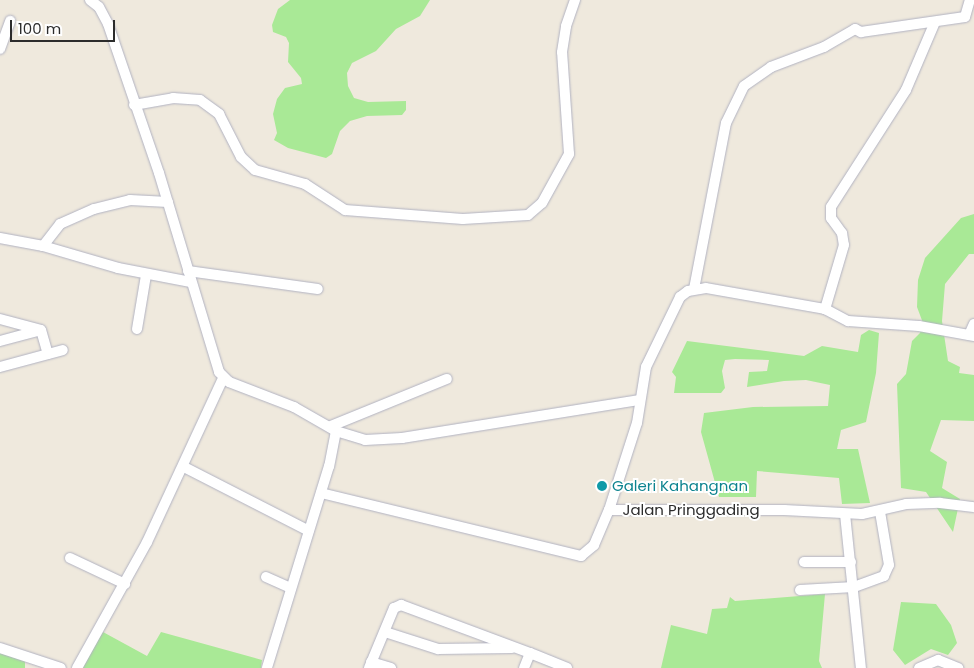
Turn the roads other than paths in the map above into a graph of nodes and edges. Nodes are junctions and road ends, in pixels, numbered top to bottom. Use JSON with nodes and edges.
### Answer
{"nodes":[{"id":1,"x":576,"y":0,"type":"edge"},
{"id":2,"x":970,"y":0,"type":"edge"},
{"id":3,"x":93,"y":1,"type":"edge"},
{"id":4,"x":10,"y":21,"type":"dead end"},
{"id":5,"x":935,"y":22,"type":"junction"},
{"id":6,"x":0,"y":49,"type":"edge"},
{"id":7,"x":134,"y":104,"type":"junction"},
{"id":8,"x":168,"y":202,"type":"junction"},
{"id":9,"x":0,"y":238,"type":"edge"},
{"id":10,"x":43,"y":246,"type":"junction"},
{"id":11,"x":188,"y":271,"type":"junction"},
{"id":12,"x":146,"y":274,"type":"junction"},
{"id":13,"x":192,"y":282,"type":"junction"},
{"id":14,"x":318,"y":289,"type":"dead end"},
{"id":15,"x":694,"y":289,"type":"junction"},
{"id":16,"x":825,"y":309,"type":"junction"},
{"id":17,"x":0,"y":319,"type":"edge"},
{"id":18,"x":974,"y":324,"type":"edge"},
{"id":19,"x":137,"y":329,"type":"dead end"},
{"id":20,"x":41,"y":330,"type":"junction"},
{"id":21,"x":971,"y":336,"type":"edge"},
{"id":22,"x":0,"y":341,"type":"edge"},
{"id":23,"x":63,"y":350,"type":"dead end"},
{"id":24,"x":48,"y":354,"type":"junction"},
{"id":25,"x":0,"y":367,"type":"edge"},
{"id":26,"x":223,"y":378,"type":"junction"},
{"id":27,"x":447,"y":379,"type":"dead end"},
{"id":28,"x":640,"y":400,"type":"junction"},
{"id":29,"x":334,"y":429,"type":"junction"},
{"id":30,"x":184,"y":466,"type":"junction"},
{"id":31,"x":321,"y":493,"type":"junction"},
{"id":32,"x":974,"y":507,"type":"edge"},
{"id":33,"x":610,"y":510,"type":"junction"},
{"id":34,"x":880,"y":512,"type":"junction"},
{"id":35,"x":845,"y":514,"type":"junction"},
{"id":36,"x":309,"y":531,"type":"junction"},
{"id":37,"x":70,"y":558,"type":"dead end"},
{"id":38,"x":804,"y":562,"type":"dead end"},
{"id":39,"x":851,"y":562,"type":"junction"},
{"id":40,"x":266,"y":577,"type":"dead end"},
{"id":41,"x":124,"y":584,"type":"junction"},
{"id":42,"x":854,"y":587,"type":"junction"},
{"id":43,"x":291,"y":588,"type":"junction"},
{"id":44,"x":800,"y":590,"type":"dead end"},
{"id":45,"x":385,"y":632,"type":"junction"},
{"id":46,"x":0,"y":648,"type":"edge"},
{"id":47,"x":516,"y":648,"type":"junction"},
{"id":48,"x":530,"y":653,"type":"junction"},
{"id":49,"x":370,"y":665,"type":"edge"},
{"id":50,"x":556,"y":666,"type":"edge"},
{"id":51,"x":61,"y":668,"type":"edge"},
{"id":52,"x":77,"y":668,"type":"edge"},
{"id":53,"x":268,"y":668,"type":"edge"},
{"id":54,"x":391,"y":668,"type":"edge"},
{"id":55,"x":524,"y":668,"type":"edge"},
{"id":56,"x":567,"y":668,"type":"edge"},
{"id":57,"x":861,"y":668,"type":"edge"},
{"id":58,"x":919,"y":668,"type":"edge"},
{"id":59,"x":958,"y":668,"type":"edge"}],
"edges":[{"from":1,"to":7,"type":"street"},
{"from":2,"to":5,"type":"street"},
{"from":3,"to":7,"type":"street"},
{"from":4,"to":6,"type":"street"},
{"from":5,"to":15,"type":"street"},
{"from":5,"to":16,"type":"street"},
{"from":7,"to":8,"type":"street"},
{"from":8,"to":10,"type":"street"},
{"from":8,"to":11,"type":"street"},
{"from":9,"to":10,"type":"street"},
{"from":10,"to":12,"type":"street"},
{"from":11,"to":13,"type":"street"},
{"from":11,"to":14,"type":"street"},
{"from":12,"to":13,"type":"street"},
{"from":12,"to":19,"type":"street"},
{"from":13,"to":26,"type":"street"},
{"from":15,"to":16,"type":"street"},
{"from":15,"to":28,"type":"street"},
{"from":16,"to":21,"type":"street"},
{"from":17,"to":20,"type":"street"},
{"from":18,"to":21,"type":"street"},
{"from":20,"to":22,"type":"street"},
{"from":20,"to":24,"type":"street"},
{"from":23,"to":24,"type":"street"},
{"from":24,"to":25,"type":"street"},
{"from":26,"to":29,"type":"street"},
{"from":26,"to":30,"type":"street"},
{"from":27,"to":29,"type":"street"},
{"from":28,"to":29,"type":"street"},
{"from":28,"to":33,"type":"street"},
{"from":29,"to":31,"type":"street"},
{"from":30,"to":36,"type":"street"},
{"from":30,"to":41,"type":"street"},
{"from":31,"to":33,"type":"street","name":"Jalan Pringgading"},
{"from":31,"to":36,"type":"street"},
{"from":32,"to":34,"type":"street","name":"Jalan Pringgading"},
{"from":33,"to":35,"type":"street","name":"Jalan Pringgading"},
{"from":34,"to":35,"type":"street","name":"Jalan Pringgading"},
{"from":34,"to":42,"type":"street"},
{"from":35,"to":39,"type":"street"},
{"from":36,"to":43,"type":"street"},
{"from":37,"to":41,"type":"street"},
{"from":38,"to":39,"type":"street"},
{"from":39,"to":42,"type":"street"},
{"from":40,"to":43,"type":"street"},
{"from":41,"to":52,"type":"street"},
{"from":42,"to":44,"type":"street"},
{"from":42,"to":57,"type":"street"},
{"from":43,"to":53,"type":"street"},
{"from":45,"to":47,"type":"street"},
{"from":45,"to":47,"type":"street"},
{"from":45,"to":49,"type":"street"},
{"from":46,"to":51,"type":"street"},
{"from":47,"to":48,"type":"street"},
{"from":48,"to":50,"type":"street"},
{"from":48,"to":55,"type":"street"},
{"from":49,"to":54,"type":"street"},
{"from":50,"to":56,"type":"street"},
{"from":58,"to":59,"type":"street"}]}
